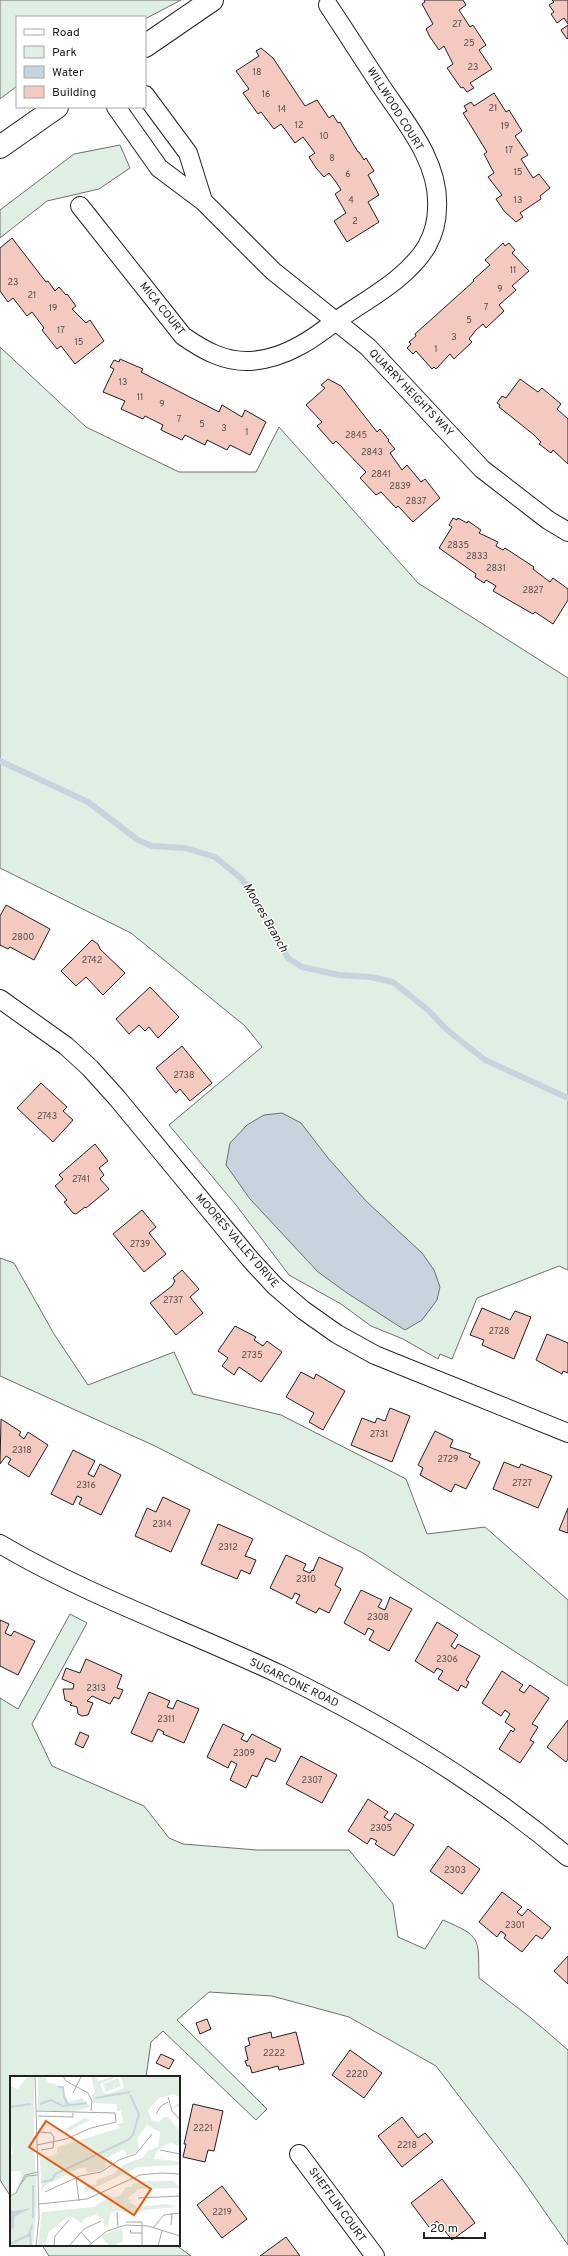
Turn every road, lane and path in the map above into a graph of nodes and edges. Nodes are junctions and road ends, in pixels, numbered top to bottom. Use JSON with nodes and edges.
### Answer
{"nodes":[{"id":1,"x":212,"y":0,"type":"edge"},
{"id":2,"x":328,"y":5,"type":"dead end"},
{"id":3,"x":146,"y":45,"type":"edge"},
{"id":4,"x":146,"y":95,"type":"edge"},
{"id":5,"x":56,"y":108,"type":"edge"},
{"id":6,"x":117,"y":108,"type":"edge"},
{"id":7,"x":0,"y":147,"type":"edge"},
{"id":8,"x":203,"y":201,"type":"junction"},
{"id":9,"x":80,"y":206,"type":"dead end"},
{"id":10,"x":336,"y":322,"type":"junction"},
{"id":11,"x":568,"y":532,"type":"edge"},
{"id":12,"x":0,"y":999,"type":"edge"},
{"id":13,"x":568,"y":1433,"type":"edge"},
{"id":14,"x":0,"y":1544,"type":"edge"},
{"id":15,"x":568,"y":1857,"type":"edge"},
{"id":16,"x":299,"y":2154,"type":"dead end"},
{"id":17,"x":374,"y":2256,"type":"edge"}],
"edges":[{"from":1,"to":3,"type":"main road"},
{"from":2,"to":10,"type":"street","name":"WILLWOOD COURT"},
{"from":4,"to":8,"type":"street","name":"QUARRY HEIGHTS WAY"},
{"from":5,"to":7,"type":"main road"},
{"from":6,"to":8,"type":"street","name":"QUARRY HEIGHTS WAY"},
{"from":8,"to":10,"type":"street","name":"QUARRY HEIGHTS WAY"},
{"from":9,"to":10,"type":"street","name":"MICA COURT"},
{"from":10,"to":11,"type":"street","name":"QUARRY HEIGHTS WAY"},
{"from":12,"to":13,"type":"street","name":"MOORES VALLEY DRIVE"},
{"from":14,"to":15,"type":"street","name":"SUGARCONE ROAD"},
{"from":16,"to":17,"type":"street","name":"SHEFFLIN COURT"}]}
